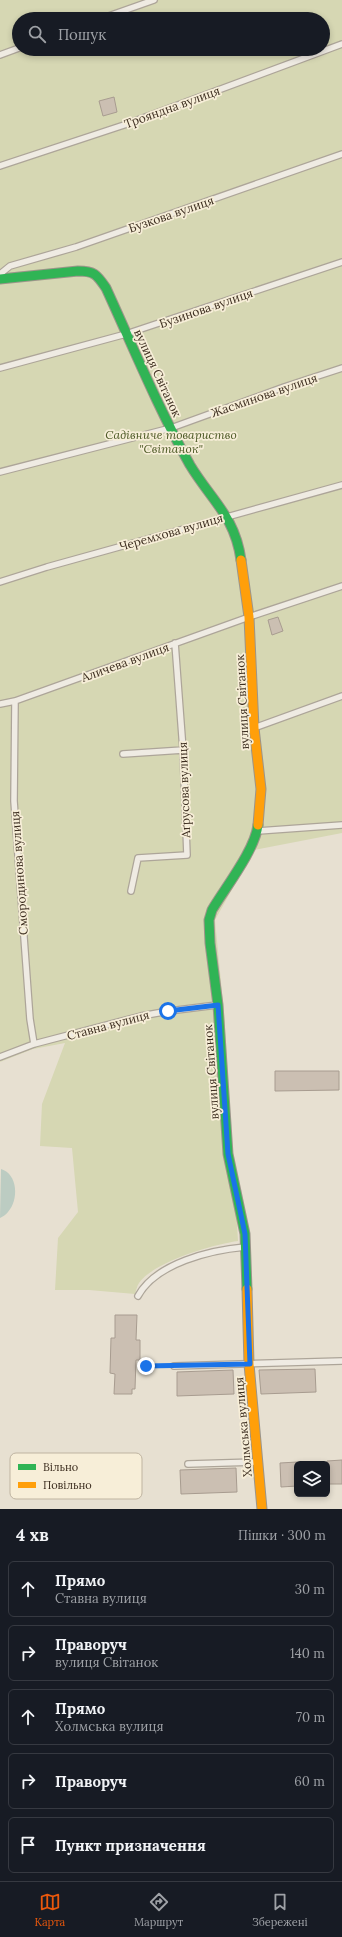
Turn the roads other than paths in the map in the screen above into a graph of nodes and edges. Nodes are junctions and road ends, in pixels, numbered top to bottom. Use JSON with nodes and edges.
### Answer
{"nodes":[{"id":1,"x":154,"y":0,"type":"edge"},
{"id":2,"x":120,"y":12,"type":"edge"},
{"id":3,"x":342,"y":44,"type":"edge"},
{"id":4,"x":330,"y":48,"type":"edge"},
{"id":5,"x":12,"y":51,"type":"edge"},
{"id":6,"x":0,"y":55,"type":"edge"},
{"id":7,"x":310,"y":56,"type":"edge"},
{"id":8,"x":342,"y":154,"type":"edge"},
{"id":9,"x":0,"y":166,"type":"edge"},
{"id":10,"x":342,"y":262,"type":"edge"},
{"id":11,"x":0,"y":274,"type":"edge"},
{"id":12,"x":0,"y":279,"type":"edge"},
{"id":13,"x":126,"y":334,"type":"junction"},
{"id":14,"x":0,"y":368,"type":"edge"},
{"id":15,"x":342,"y":368,"type":"edge"},
{"id":16,"x":171,"y":428,"type":"junction"},
{"id":17,"x":0,"y":472,"type":"edge"},
{"id":18,"x":342,"y":485,"type":"edge"},
{"id":19,"x":227,"y":516,"type":"junction"},
{"id":20,"x":0,"y":582,"type":"edge"},
{"id":21,"x":342,"y":586,"type":"edge"},
{"id":22,"x":250,"y":617,"type":"junction"},
{"id":23,"x":175,"y":643,"type":"junction"},
{"id":24,"x":342,"y":696,"type":"edge"},
{"id":25,"x":15,"y":701,"type":"junction"},
{"id":26,"x":0,"y":704,"type":"edge"},
{"id":27,"x":254,"y":728,"type":"junction"},
{"id":28,"x":183,"y":750,"type":"junction"},
{"id":29,"x":123,"y":754,"type":"dead end"},
{"id":30,"x":342,"y":825,"type":"edge"},
{"id":31,"x":257,"y":832,"type":"junction"},
{"id":32,"x":131,"y":891,"type":"dead end"},
{"id":33,"x":218,"y":1005,"type":"junction"},
{"id":34,"x":34,"y":1044,"type":"junction"},
{"id":35,"x":0,"y":1057,"type":"edge"},
{"id":36,"x":245,"y":1247,"type":"junction"},
{"id":37,"x":138,"y":1296,"type":"dead end"},
{"id":38,"x":342,"y":1361,"type":"edge"},
{"id":39,"x":250,"y":1364,"type":"junction"},
{"id":40,"x":174,"y":1366,"type":"road end"},
{"id":41,"x":258,"y":1462,"type":"junction"},
{"id":42,"x":188,"y":1464,"type":"dead end"},
{"id":43,"x":262,"y":1509,"type":"edge"}],
"edges":[{"from":1,"to":2,"type":"lane"},
{"from":3,"to":4,"type":"lane","name":"Трояндна вулиця"},
{"from":5,"to":6,"type":"lane"},
{"from":7,"to":9,"type":"lane","name":"Трояндна вулиця"},
{"from":8,"to":11,"type":"lane","name":"Бузкова вулиця"},
{"from":10,"to":13,"type":"lane","name":"Бузинова вулиця"},
{"from":12,"to":13,"type":"street","name":"вулиця Світанок"},
{"from":13,"to":14,"type":"lane","name":"Бузинова вулиця"},
{"from":13,"to":16,"type":"street","name":"вулиця Світанок"},
{"from":15,"to":16,"type":"lane","name":"Жасминова вулиця"},
{"from":16,"to":17,"type":"lane","name":"Жасминова вулиця"},
{"from":16,"to":19,"type":"street","name":"вулиця Світанок"},
{"from":18,"to":19,"type":"lane","name":"Черемхова вулиця"},
{"from":19,"to":20,"type":"lane","name":"Черемхова вулиця"},
{"from":19,"to":22,"type":"street","name":"вулиця Світанок"},
{"from":21,"to":22,"type":"lane","name":"Аличева вулиця"},
{"from":22,"to":23,"type":"lane","name":"Аличева вулиця"},
{"from":22,"to":27,"type":"street","name":"вулиця Світанок"},
{"from":23,"to":25,"type":"lane","name":"Аличева вулиця"},
{"from":23,"to":28,"type":"lane","name":"Аґрусова вулиця"},
{"from":24,"to":27,"type":"lane"},
{"from":25,"to":26,"type":"lane","name":"Аличева вулиця"},
{"from":25,"to":34,"type":"lane","name":"Смородинова вулиця"},
{"from":27,"to":31,"type":"street","name":"вулиця Світанок"},
{"from":28,"to":29,"type":"lane"},
{"from":28,"to":32,"type":"lane","name":"Аґрусова вулиця"},
{"from":30,"to":31,"type":"lane"},
{"from":31,"to":33,"type":"street","name":"вулиця Світанок"},
{"from":33,"to":34,"type":"lane","name":"Ставна вулиця"},
{"from":33,"to":36,"type":"street","name":"вулиця Світанок"},
{"from":34,"to":35,"type":"lane","name":"Ставна вулиця"},
{"from":36,"to":37,"type":"lane"},
{"from":36,"to":39,"type":"street","name":"Холмська вулиця"},
{"from":38,"to":39,"type":"lane"},
{"from":39,"to":40,"type":"lane"},
{"from":39,"to":41,"type":"street","name":"Холмська вулиця"},
{"from":41,"to":42,"type":"lane"},
{"from":41,"to":43,"type":"street","name":"Холмська вулиця"}]}
